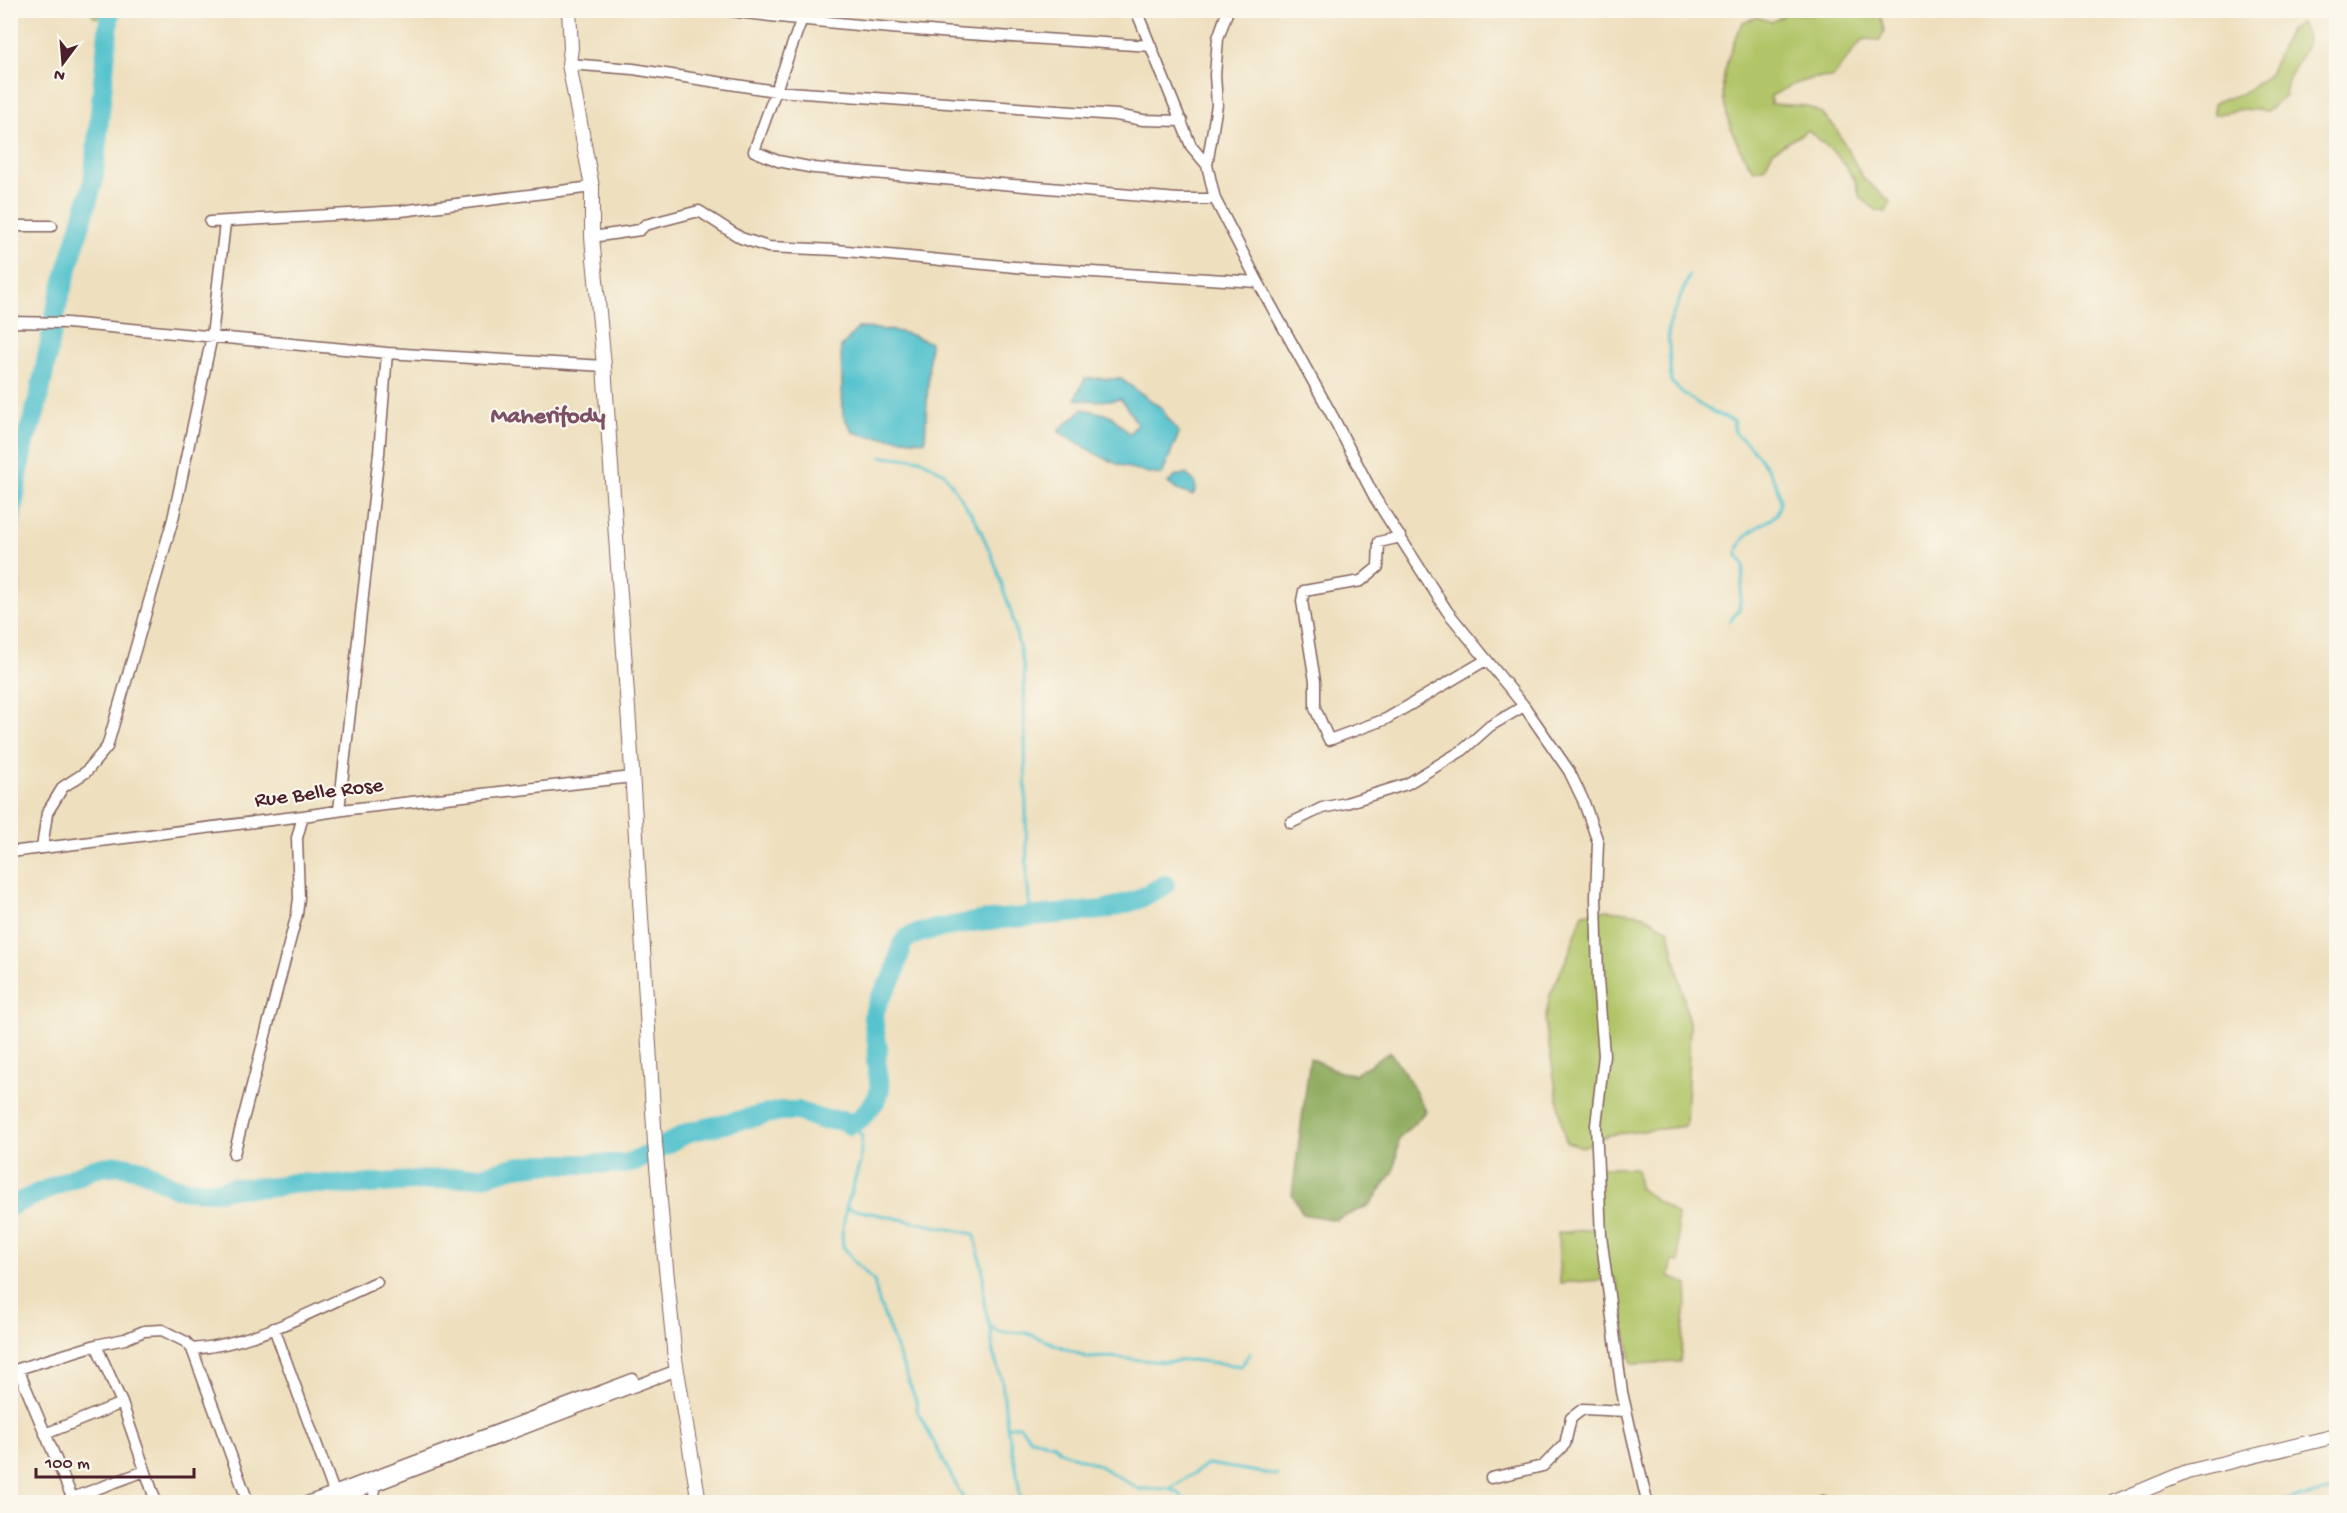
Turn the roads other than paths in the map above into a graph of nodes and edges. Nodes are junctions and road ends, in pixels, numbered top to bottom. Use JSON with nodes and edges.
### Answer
{"nodes":[{"id":1,"x":569,"y":10,"type":"edge"},
{"id":2,"x":730,"y":10,"type":"edge"},
{"id":3,"x":1136,"y":10,"type":"edge"},
{"id":4,"x":1228,"y":10,"type":"edge"},
{"id":5,"x":803,"y":15,"type":"edge"},
{"id":6,"x":1151,"y":46,"type":"junction"},
{"id":7,"x":569,"y":64,"type":"junction"},
{"id":8,"x":775,"y":91,"type":"junction"},
{"id":9,"x":1182,"y":121,"type":"junction"},
{"id":10,"x":1207,"y":165,"type":"junction"},
{"id":11,"x":592,"y":187,"type":"junction"},
{"id":12,"x":1215,"y":199,"type":"junction"},
{"id":13,"x":210,"y":222,"type":"dead end"},
{"id":14,"x":225,"y":223,"type":"junction"},
{"id":15,"x":10,"y":226,"type":"edge"},
{"id":16,"x":52,"y":226,"type":"dead end"},
{"id":17,"x":592,"y":237,"type":"junction"},
{"id":18,"x":1258,"y":282,"type":"junction"},
{"id":19,"x":10,"y":322,"type":"edge"},
{"id":20,"x":212,"y":336,"type":"junction"},
{"id":21,"x":387,"y":353,"type":"junction"},
{"id":22,"x":604,"y":366,"type":"junction"},
{"id":23,"x":1401,"y":537,"type":"junction"},
{"id":24,"x":1486,"y":660,"type":"junction"},
{"id":25,"x":1524,"y":706,"type":"junction"},
{"id":26,"x":632,"y":777,"type":"junction"},
{"id":27,"x":339,"y":810,"type":"junction"},
{"id":28,"x":303,"y":816,"type":"junction"},
{"id":29,"x":1291,"y":823,"type":"dead end"},
{"id":30,"x":42,"y":848,"type":"junction"},
{"id":31,"x":10,"y":852,"type":"edge"},
{"id":32,"x":234,"y":1154,"type":"dead end"},
{"id":33,"x":376,"y":1282,"type":"dead end"},
{"id":34,"x":274,"y":1328,"type":"junction"},
{"id":35,"x":96,"y":1345,"type":"junction"},
{"id":36,"x":192,"y":1349,"type":"junction"},
{"id":37,"x":677,"y":1370,"type":"junction"},
{"id":38,"x":14,"y":1371,"type":"edge"},
{"id":39,"x":122,"y":1403,"type":"junction"},
{"id":40,"x":574,"y":1405,"type":"junction"},
{"id":41,"x":1626,"y":1411,"type":"junction"},
{"id":42,"x":45,"y":1434,"type":"junction"},
{"id":43,"x":2337,"y":1436,"type":"edge"},
{"id":44,"x":145,"y":1471,"type":"junction"},
{"id":45,"x":1491,"y":1478,"type":"dead end"},
{"id":46,"x":373,"y":1487,"type":"junction"},
{"id":47,"x":333,"y":1497,"type":"edge"},
{"id":48,"x":73,"y":1500,"type":"edge"},
{"id":49,"x":156,"y":1503,"type":"edge"},
{"id":50,"x":248,"y":1503,"type":"edge"},
{"id":51,"x":308,"y":1503,"type":"edge"},
{"id":52,"x":376,"y":1503,"type":"edge"},
{"id":53,"x":699,"y":1503,"type":"edge"},
{"id":54,"x":1647,"y":1503,"type":"edge"},
{"id":55,"x":2115,"y":1503,"type":"edge"}],
"edges":[{"from":1,"to":7,"type":"street"},
{"from":2,"to":5,"type":"street"},
{"from":3,"to":6,"type":"street"},
{"from":4,"to":10,"type":"street"},
{"from":5,"to":6,"type":"street"},
{"from":5,"to":8,"type":"street"},
{"from":6,"to":9,"type":"street"},
{"from":7,"to":8,"type":"street"},
{"from":7,"to":11,"type":"street"},
{"from":8,"to":9,"type":"street"},
{"from":8,"to":12,"type":"street"},
{"from":9,"to":10,"type":"street"},
{"from":10,"to":12,"type":"street"},
{"from":11,"to":14,"type":"street"},
{"from":11,"to":17,"type":"street"},
{"from":12,"to":18,"type":"street"},
{"from":13,"to":14,"type":"street"},
{"from":14,"to":20,"type":"street"},
{"from":15,"to":16,"type":"street"},
{"from":17,"to":18,"type":"street"},
{"from":17,"to":22,"type":"street"},
{"from":18,"to":23,"type":"street"},
{"from":19,"to":20,"type":"street"},
{"from":20,"to":21,"type":"street"},
{"from":20,"to":30,"type":"street"},
{"from":21,"to":22,"type":"street"},
{"from":21,"to":27,"type":"street"},
{"from":22,"to":26,"type":"street"},
{"from":23,"to":24,"type":"street"},
{"from":23,"to":24,"type":"street"},
{"from":24,"to":25,"type":"street"},
{"from":25,"to":29,"type":"street"},
{"from":25,"to":41,"type":"street"},
{"from":26,"to":27,"type":"street","name":"Rue Belle Rose"},
{"from":26,"to":37,"type":"street"},
{"from":27,"to":28,"type":"street","name":"Rue Belle Rose"},
{"from":28,"to":30,"type":"street","name":"Rue Belle Rose"},
{"from":28,"to":32,"type":"street"},
{"from":30,"to":31,"type":"street","name":"Rue Belle Rose"},
{"from":33,"to":34,"type":"street"},
{"from":34,"to":36,"type":"street"},
{"from":34,"to":47,"type":"street"},
{"from":35,"to":36,"type":"street"},
{"from":35,"to":38,"type":"street"},
{"from":35,"to":39,"type":"street"},
{"from":36,"to":50,"type":"street"},
{"from":37,"to":40,"type":"street"},
{"from":37,"to":53,"type":"street"},
{"from":38,"to":42,"type":"street"},
{"from":39,"to":42,"type":"street"},
{"from":39,"to":44,"type":"street"},
{"from":40,"to":46,"type":"street"},
{"from":40,"to":47,"type":"street"},
{"from":41,"to":45,"type":"street"},
{"from":41,"to":54,"type":"street"},
{"from":42,"to":48,"type":"street"},
{"from":43,"to":55,"type":"street"},
{"from":44,"to":48,"type":"street"},
{"from":44,"to":49,"type":"street"},
{"from":46,"to":47,"type":"street"},
{"from":46,"to":52,"type":"street"},
{"from":47,"to":51,"type":"street"}]}
